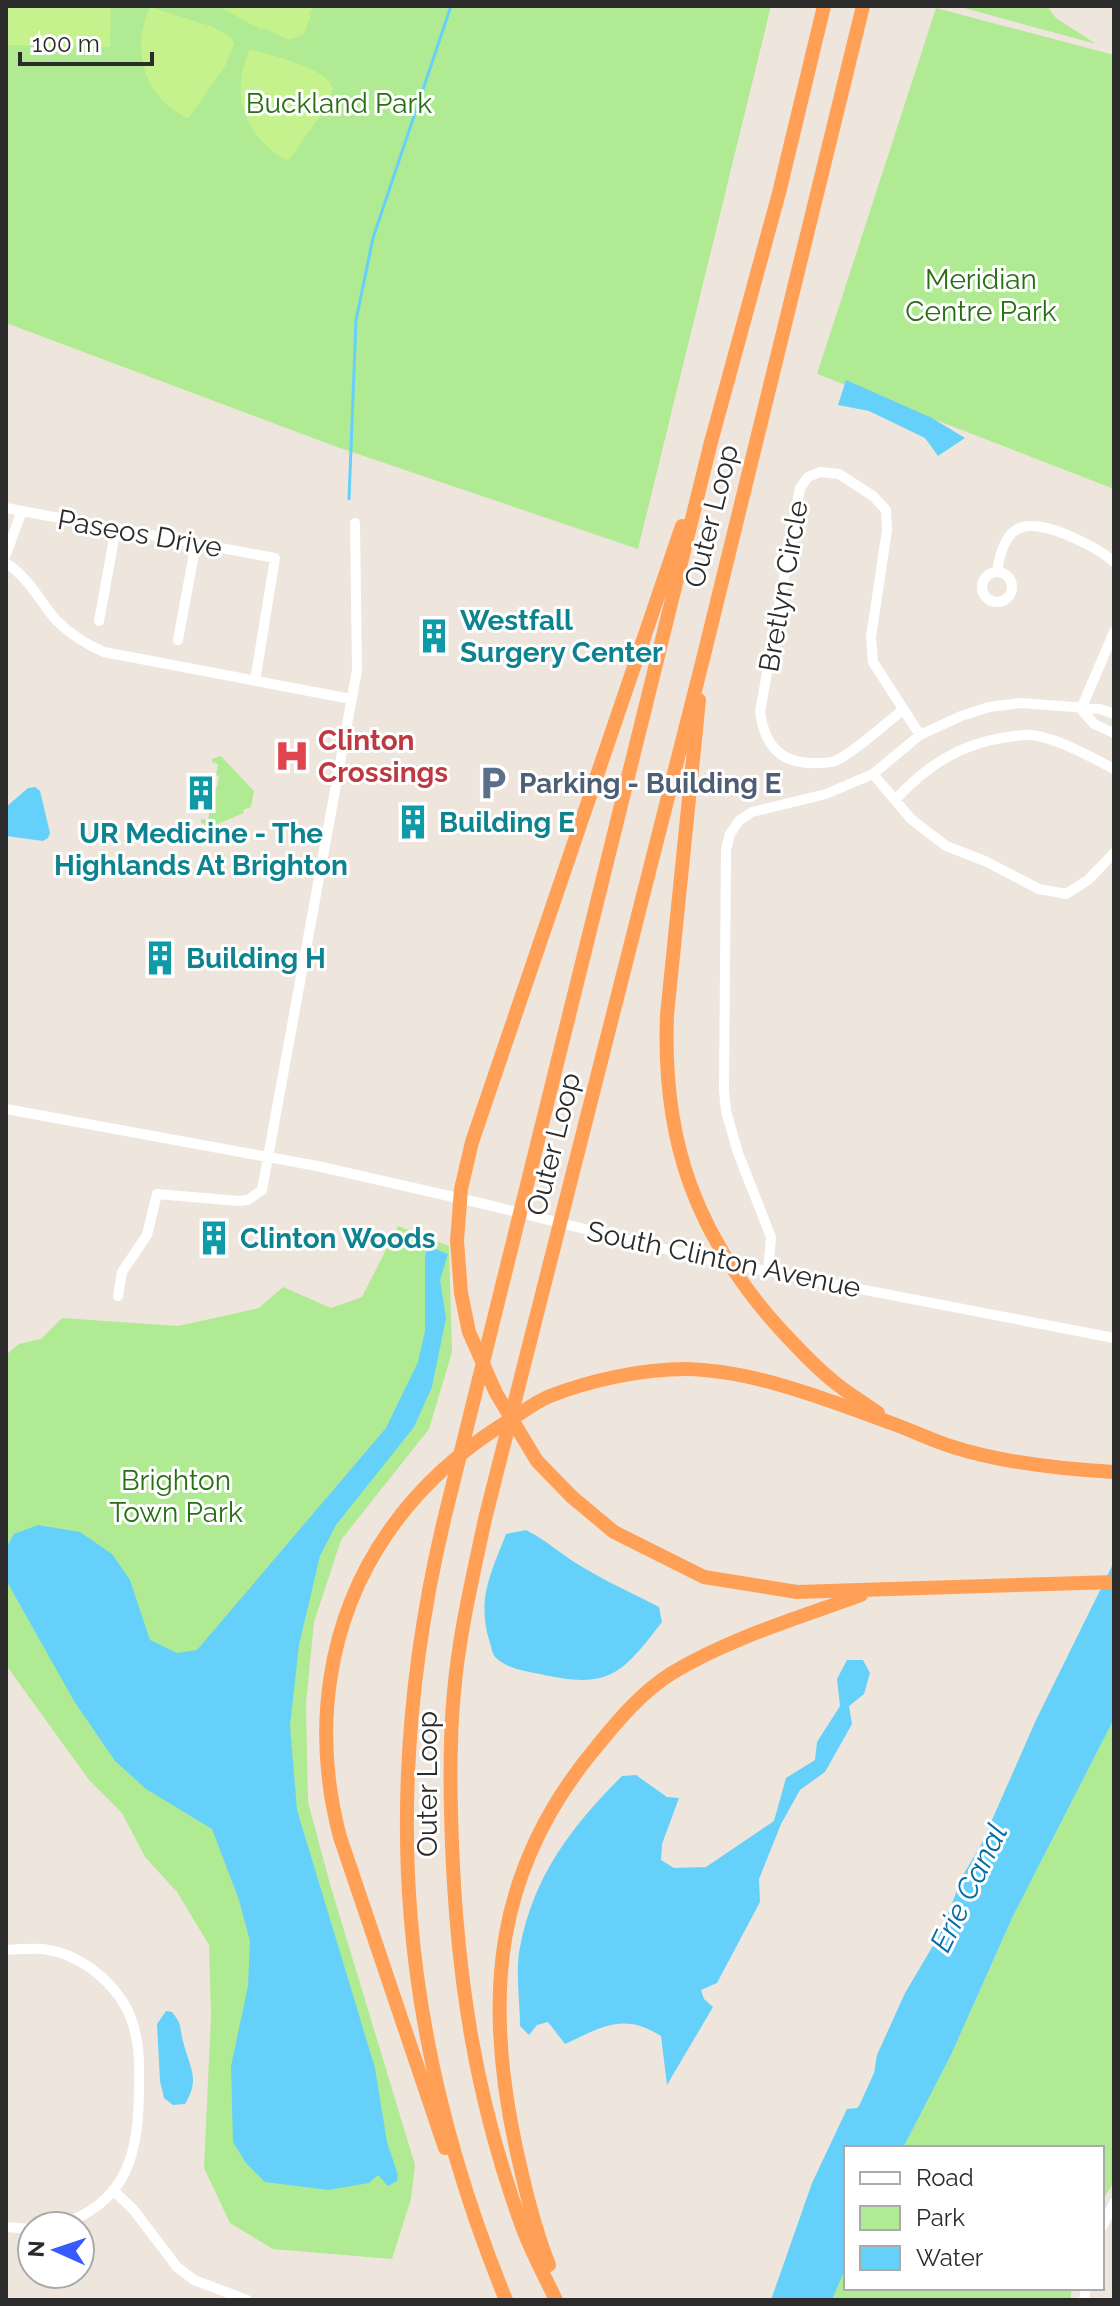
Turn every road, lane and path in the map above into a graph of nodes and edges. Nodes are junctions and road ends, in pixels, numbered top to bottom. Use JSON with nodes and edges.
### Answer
{"nodes":[{"id":1,"x":824,"y":6,"type":"edge"},
{"id":2,"x":863,"y":6,"type":"edge"},
{"id":3,"x":711,"y":442,"type":"junction"},
{"id":4,"x":6,"y":508,"type":"edge"},
{"id":5,"x":22,"y":511,"type":"junction"},
{"id":6,"x":355,"y":523,"type":"dead end"},
{"id":7,"x":116,"y":528,"type":"junction"},
{"id":8,"x":196,"y":543,"type":"junction"},
{"id":9,"x":6,"y":554,"type":"edge"},
{"id":10,"x":1114,"y":562,"type":"edge"},
{"id":11,"x":6,"y":563,"type":"edge"},
{"id":12,"x":997,"y":572,"type":"dead end"},
{"id":13,"x":99,"y":621,"type":"dead end"},
{"id":14,"x":1114,"y":632,"type":"edge"},
{"id":15,"x":178,"y":640,"type":"dead end"},
{"id":16,"x":704,"y":655,"type":"junction"},
{"id":17,"x":255,"y":681,"type":"junction"},
{"id":18,"x":351,"y":699,"type":"junction"},
{"id":19,"x":1081,"y":709,"type":"junction"},
{"id":20,"x":903,"y":710,"type":"junction"},
{"id":21,"x":1114,"y":714,"type":"edge"},
{"id":22,"x":1114,"y":733,"type":"edge"},
{"id":23,"x":920,"y":735,"type":"junction"},
{"id":24,"x":1114,"y":769,"type":"edge"},
{"id":25,"x":873,"y":774,"type":"junction"},
{"id":26,"x":896,"y":799,"type":"junction"},
{"id":27,"x":1114,"y":853,"type":"edge"},
{"id":28,"x":6,"y":1109,"type":"edge"},
{"id":29,"x":269,"y":1157,"type":"junction"},
{"id":30,"x":768,"y":1271,"type":"junction"},
{"id":31,"x":118,"y":1296,"type":"dead end"},
{"id":32,"x":1114,"y":1338,"type":"edge"},
{"id":33,"x":895,"y":1424,"type":"junction"},
{"id":34,"x":1111,"y":1472,"type":"edge"},
{"id":35,"x":1114,"y":1582,"type":"edge"},
{"id":36,"x":873,"y":1590,"type":"junction"},
{"id":37,"x":6,"y":1950,"type":"edge"},
{"id":38,"x":113,"y":2190,"type":"junction"},
{"id":39,"x":1114,"y":2203,"type":"edge"},
{"id":40,"x":89,"y":2210,"type":"edge"},
{"id":41,"x":1104,"y":2223,"type":"edge"},
{"id":42,"x":506,"y":2299,"type":"edge"},
{"id":43,"x":247,"y":2300,"type":"edge"},
{"id":44,"x":556,"y":2300,"type":"edge"},
{"id":45,"x":563,"y":2300,"type":"edge"}],
"edges":[{"from":1,"to":3,"type":"highway","name":"Outer Loop"},
{"from":2,"to":16,"type":"highway","name":"Outer Loop"},
{"from":3,"to":36,"type":"highway"},
{"from":3,"to":42,"type":"highway","name":"Outer Loop"},
{"from":4,"to":5,"type":"street","name":"Paseos Drive"},
{"from":5,"to":7,"type":"street","name":"Paseos Drive"},
{"from":5,"to":9,"type":"street"},
{"from":6,"to":18,"type":"street"},
{"from":7,"to":8,"type":"street","name":"Paseos Drive"},
{"from":7,"to":13,"type":"street"},
{"from":8,"to":15,"type":"street"},
{"from":8,"to":17,"type":"street","name":"Paseos Drive"},
{"from":10,"to":12,"type":"street"},
{"from":11,"to":17,"type":"street"},
{"from":14,"to":19,"type":"street"},
{"from":16,"to":33,"type":"highway"},
{"from":16,"to":44,"type":"highway","name":"Outer Loop"},
{"from":17,"to":18,"type":"street"},
{"from":18,"to":29,"type":"street"},
{"from":19,"to":21,"type":"street"},
{"from":19,"to":22,"type":"street"},
{"from":19,"to":23,"type":"street"},
{"from":20,"to":20,"type":"street","name":"Bretlyn Circle"},
{"from":20,"to":23,"type":"street","name":"Bretlyn Circle"},
{"from":23,"to":25,"type":"street"},
{"from":24,"to":26,"type":"street"},
{"from":25,"to":26,"type":"street"},
{"from":25,"to":30,"type":"street"},
{"from":26,"to":27,"type":"street"},
{"from":28,"to":29,"type":"street","name":"South Clinton Avenue"},
{"from":29,"to":30,"type":"street","name":"South Clinton Avenue"},
{"from":29,"to":31,"type":"street"},
{"from":30,"to":32,"type":"street","name":"South Clinton Avenue"},
{"from":33,"to":34,"type":"highway"},
{"from":33,"to":42,"type":"highway"},
{"from":35,"to":36,"type":"highway"},
{"from":36,"to":45,"type":"highway"},
{"from":37,"to":38,"type":"street"},
{"from":38,"to":40,"type":"street"},
{"from":38,"to":43,"type":"street"},
{"from":39,"to":41,"type":"street"}]}
